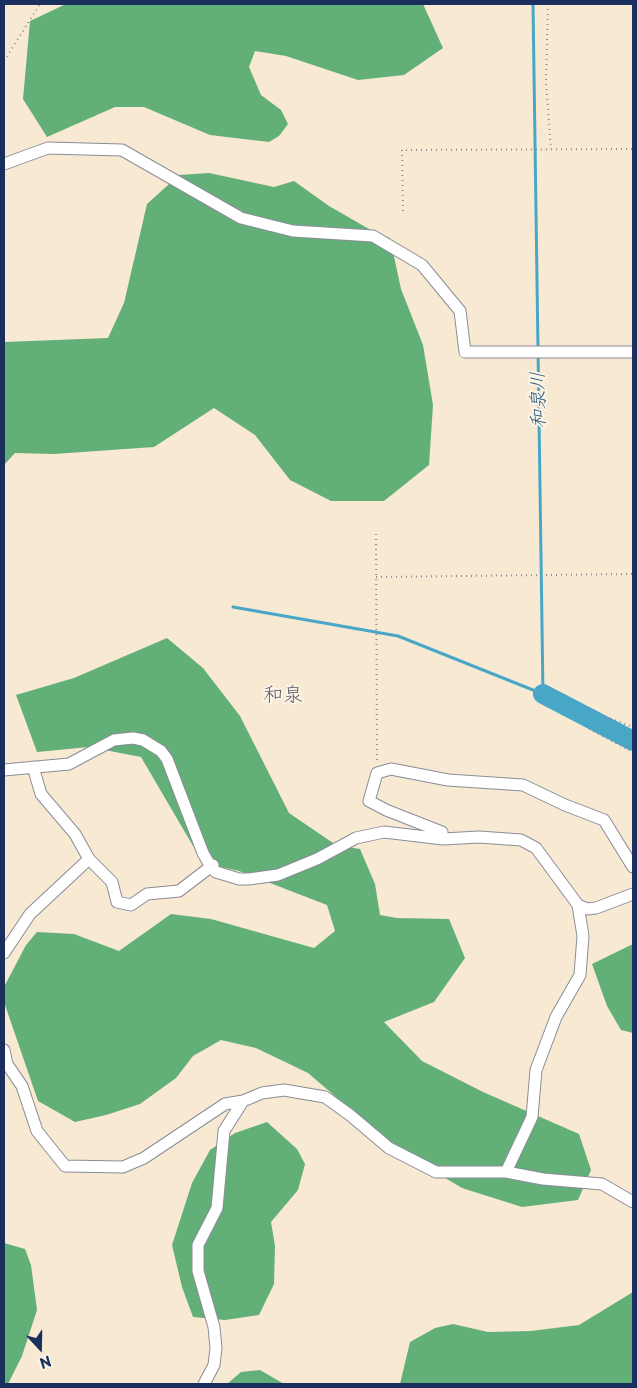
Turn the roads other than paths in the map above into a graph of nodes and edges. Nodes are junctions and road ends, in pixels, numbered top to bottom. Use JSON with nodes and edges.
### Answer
{"nodes":[{"id":1,"x":4,"y":164,"type":"edge"},
{"id":2,"x":633,"y":352,"type":"edge"},
{"id":3,"x":33,"y":766,"type":"junction"},
{"id":4,"x":4,"y":770,"type":"edge"},
{"id":5,"x":442,"y":832,"type":"dead end"},
{"id":6,"x":88,"y":859,"type":"junction"},
{"id":7,"x":212,"y":866,"type":"junction"},
{"id":8,"x":633,"y":867,"type":"edge"},
{"id":9,"x":633,"y":894,"type":"edge"},
{"id":10,"x":578,"y":905,"type":"junction"},
{"id":11,"x":4,"y":953,"type":"edge"},
{"id":12,"x":4,"y":1050,"type":"edge"},
{"id":13,"x":243,"y":1101,"type":"junction"},
{"id":14,"x":506,"y":1172,"type":"junction"},
{"id":15,"x":633,"y":1202,"type":"edge"},
{"id":16,"x":204,"y":1384,"type":"edge"}],
"edges":[{"from":1,"to":2,"type":"street"},
{"from":3,"to":4,"type":"street"},
{"from":3,"to":6,"type":"street"},
{"from":3,"to":7,"type":"street"},
{"from":5,"to":8,"type":"street"},
{"from":6,"to":7,"type":"street"},
{"from":6,"to":11,"type":"street"},
{"from":7,"to":10,"type":"street"},
{"from":9,"to":10,"type":"street"},
{"from":10,"to":14,"type":"street"},
{"from":12,"to":13,"type":"street"},
{"from":13,"to":14,"type":"street"},
{"from":13,"to":16,"type":"street"},
{"from":14,"to":15,"type":"street"}]}
